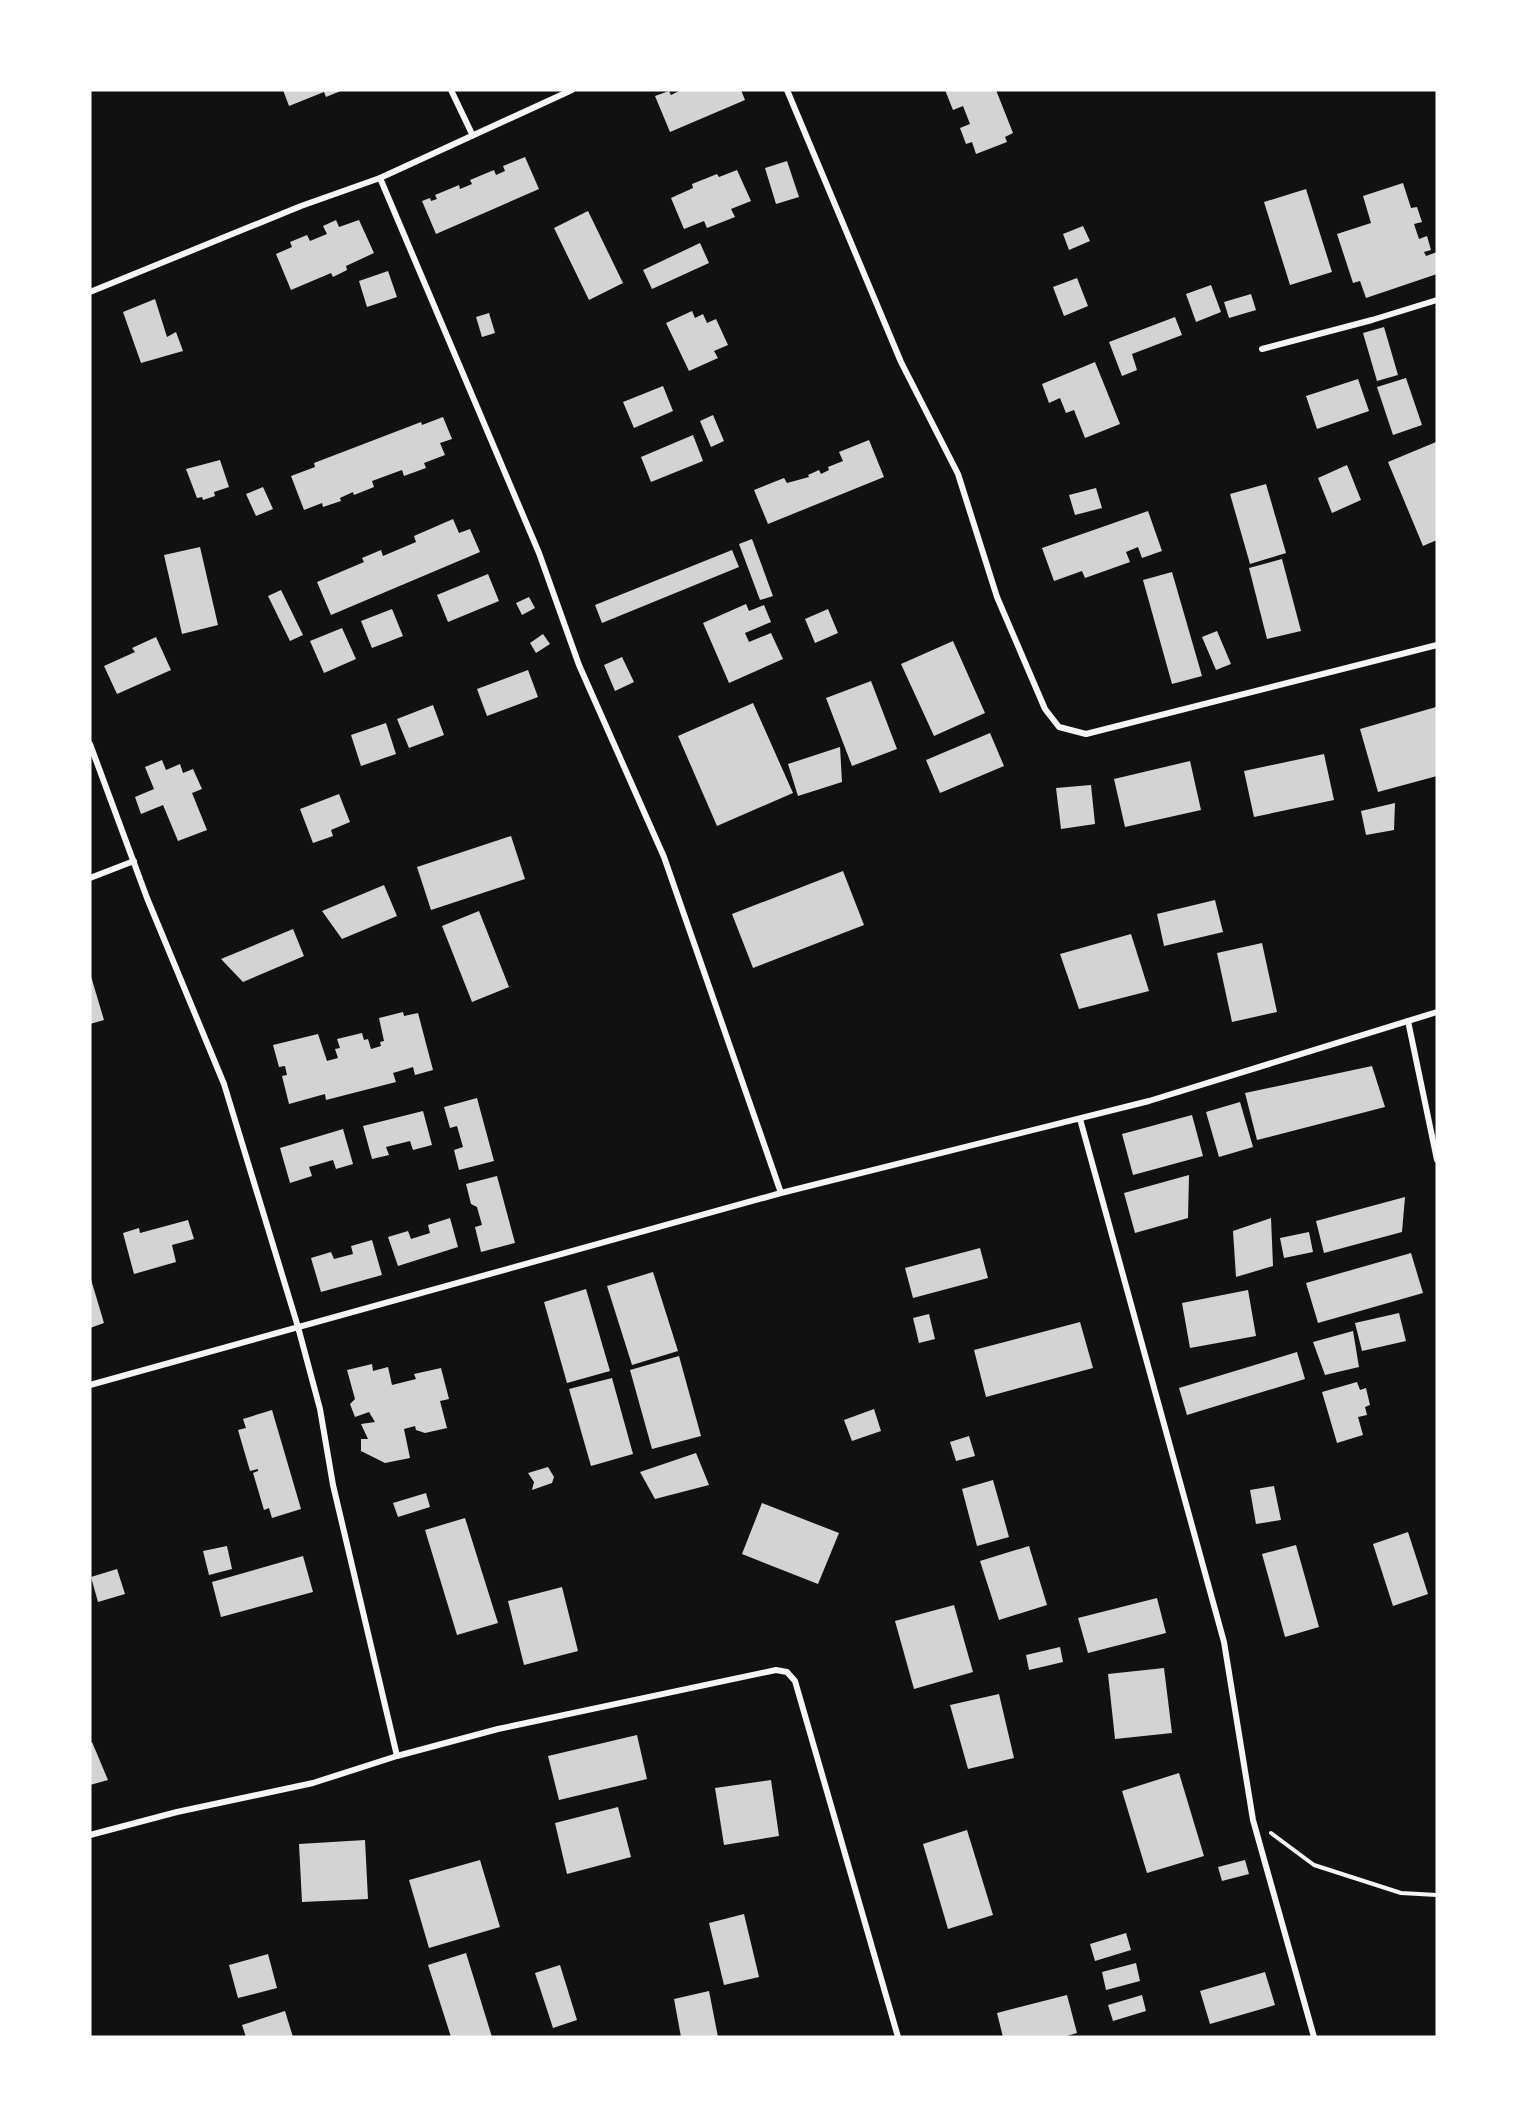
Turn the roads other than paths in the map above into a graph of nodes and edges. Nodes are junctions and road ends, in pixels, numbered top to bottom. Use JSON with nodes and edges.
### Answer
{"nodes":[{"id":1,"x":451,"y":90,"type":"edge"},
{"id":2,"x":572,"y":90,"type":"edge"},
{"id":3,"x":787,"y":90,"type":"edge"},
{"id":4,"x":472,"y":134,"type":"junction"},
{"id":5,"x":380,"y":178,"type":"junction"},
{"id":6,"x":90,"y":292,"type":"edge"},
{"id":7,"x":1437,"y":300,"type":"edge"},
{"id":8,"x":1262,"y":349,"type":"dead end"},
{"id":9,"x":1437,"y":645,"type":"edge"},
{"id":10,"x":90,"y":744,"type":"edge"},
{"id":11,"x":134,"y":861,"type":"junction"},
{"id":12,"x":90,"y":878,"type":"edge"},
{"id":13,"x":1437,"y":1012,"type":"edge"},
{"id":14,"x":1408,"y":1021,"type":"junction"},
{"id":15,"x":1080,"y":1119,"type":"junction"},
{"id":16,"x":1437,"y":1160,"type":"edge"},
{"id":17,"x":781,"y":1193,"type":"junction"},
{"id":18,"x":298,"y":1327,"type":"junction"},
{"id":19,"x":90,"y":1385,"type":"edge"},
{"id":20,"x":397,"y":1756,"type":"junction"},
{"id":21,"x":90,"y":1835,"type":"edge"},
{"id":22,"x":898,"y":2037,"type":"edge"},
{"id":23,"x":1314,"y":2037,"type":"edge"}],
"edges":[{"from":1,"to":4,"type":"street"},
{"from":2,"to":4,"type":"street"},
{"from":3,"to":9,"type":"street"},
{"from":4,"to":5,"type":"street"},
{"from":5,"to":6,"type":"street"},
{"from":5,"to":17,"type":"street"},
{"from":7,"to":8,"type":"street"},
{"from":10,"to":11,"type":"street"},
{"from":11,"to":12,"type":"street"},
{"from":11,"to":18,"type":"street"},
{"from":13,"to":14,"type":"street"},
{"from":14,"to":15,"type":"street"},
{"from":14,"to":16,"type":"street"},
{"from":15,"to":17,"type":"street"},
{"from":15,"to":23,"type":"street"},
{"from":17,"to":18,"type":"street"},
{"from":18,"to":19,"type":"street"},
{"from":18,"to":20,"type":"street"},
{"from":20,"to":21,"type":"street"},
{"from":20,"to":22,"type":"street"}]}
